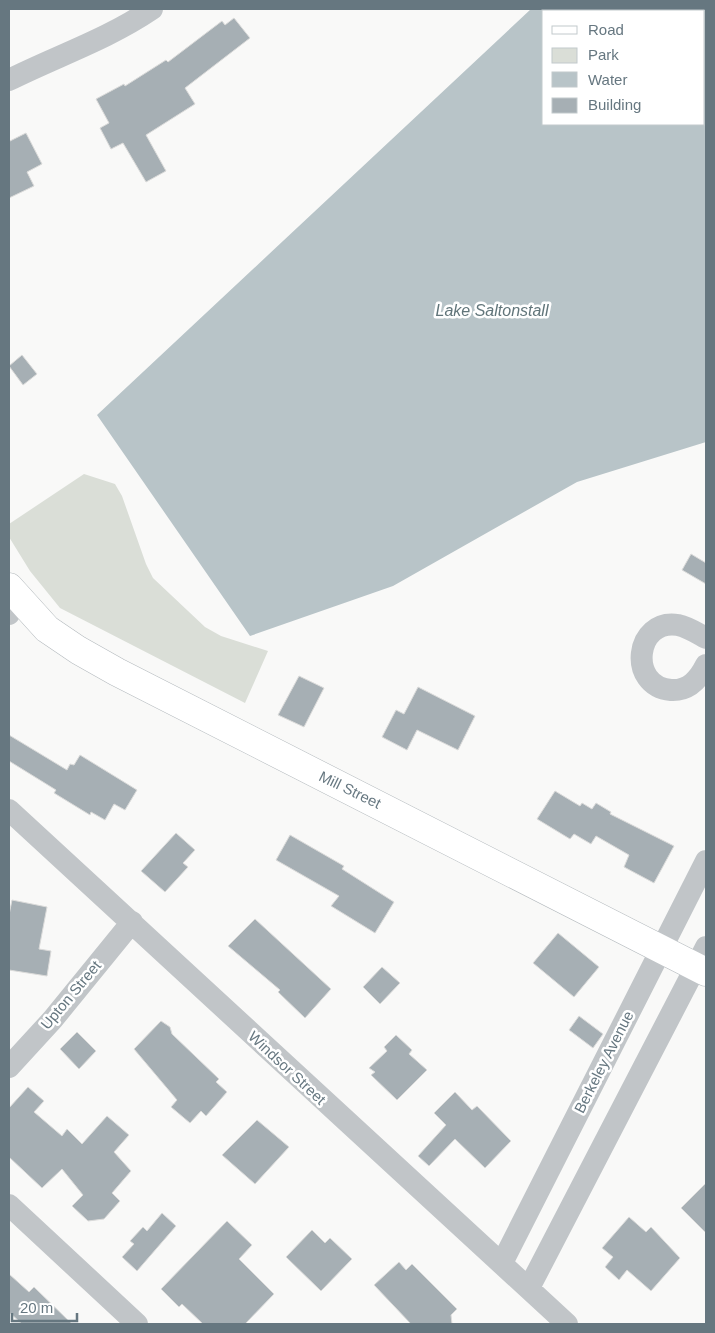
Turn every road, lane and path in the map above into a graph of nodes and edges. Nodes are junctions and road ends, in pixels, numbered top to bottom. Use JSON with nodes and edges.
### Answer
{"nodes":[{"id":1,"x":152,"y":9,"type":"edge"},
{"id":2,"x":9,"y":80,"type":"edge"},
{"id":3,"x":11,"y":599,"type":"edge"},
{"id":4,"x":706,"y":638,"type":"edge"},
{"id":5,"x":706,"y":665,"type":"edge"},
{"id":6,"x":9,"y":810,"type":"edge"},
{"id":7,"x":706,"y":861,"type":"edge"},
{"id":8,"x":132,"y":922,"type":"junction"},
{"id":9,"x":662,"y":949,"type":"junction"},
{"id":10,"x":703,"y":961,"type":"edge"},
{"id":11,"x":9,"y":1067,"type":"edge"},
{"id":12,"x":9,"y":1205,"type":"edge"},
{"id":13,"x":502,"y":1263,"type":"junction"},
{"id":14,"x":529,"y":1288,"type":"junction"},
{"id":15,"x":137,"y":1324,"type":"edge"},
{"id":16,"x":567,"y":1324,"type":"edge"}],
"edges":[{"from":1,"to":2,"type":"street"},
{"from":3,"to":9,"type":"main road","name":"Mill Street"},
{"from":4,"to":5,"type":"street"},
{"from":6,"to":8,"type":"street","name":"Windsor Street"},
{"from":7,"to":9,"type":"street","name":"Berkeley Avenue"},
{"from":8,"to":11,"type":"street","name":"Upton Street"},
{"from":8,"to":13,"type":"street","name":"Windsor Street"},
{"from":9,"to":10,"type":"main road","name":"Mill Street"},
{"from":9,"to":13,"type":"street","name":"Berkeley Avenue"},
{"from":10,"to":14,"type":"street"},
{"from":12,"to":15,"type":"street"},
{"from":13,"to":14,"type":"street","name":"Windsor Street"},
{"from":14,"to":16,"type":"street","name":"Windsor Street"}]}
